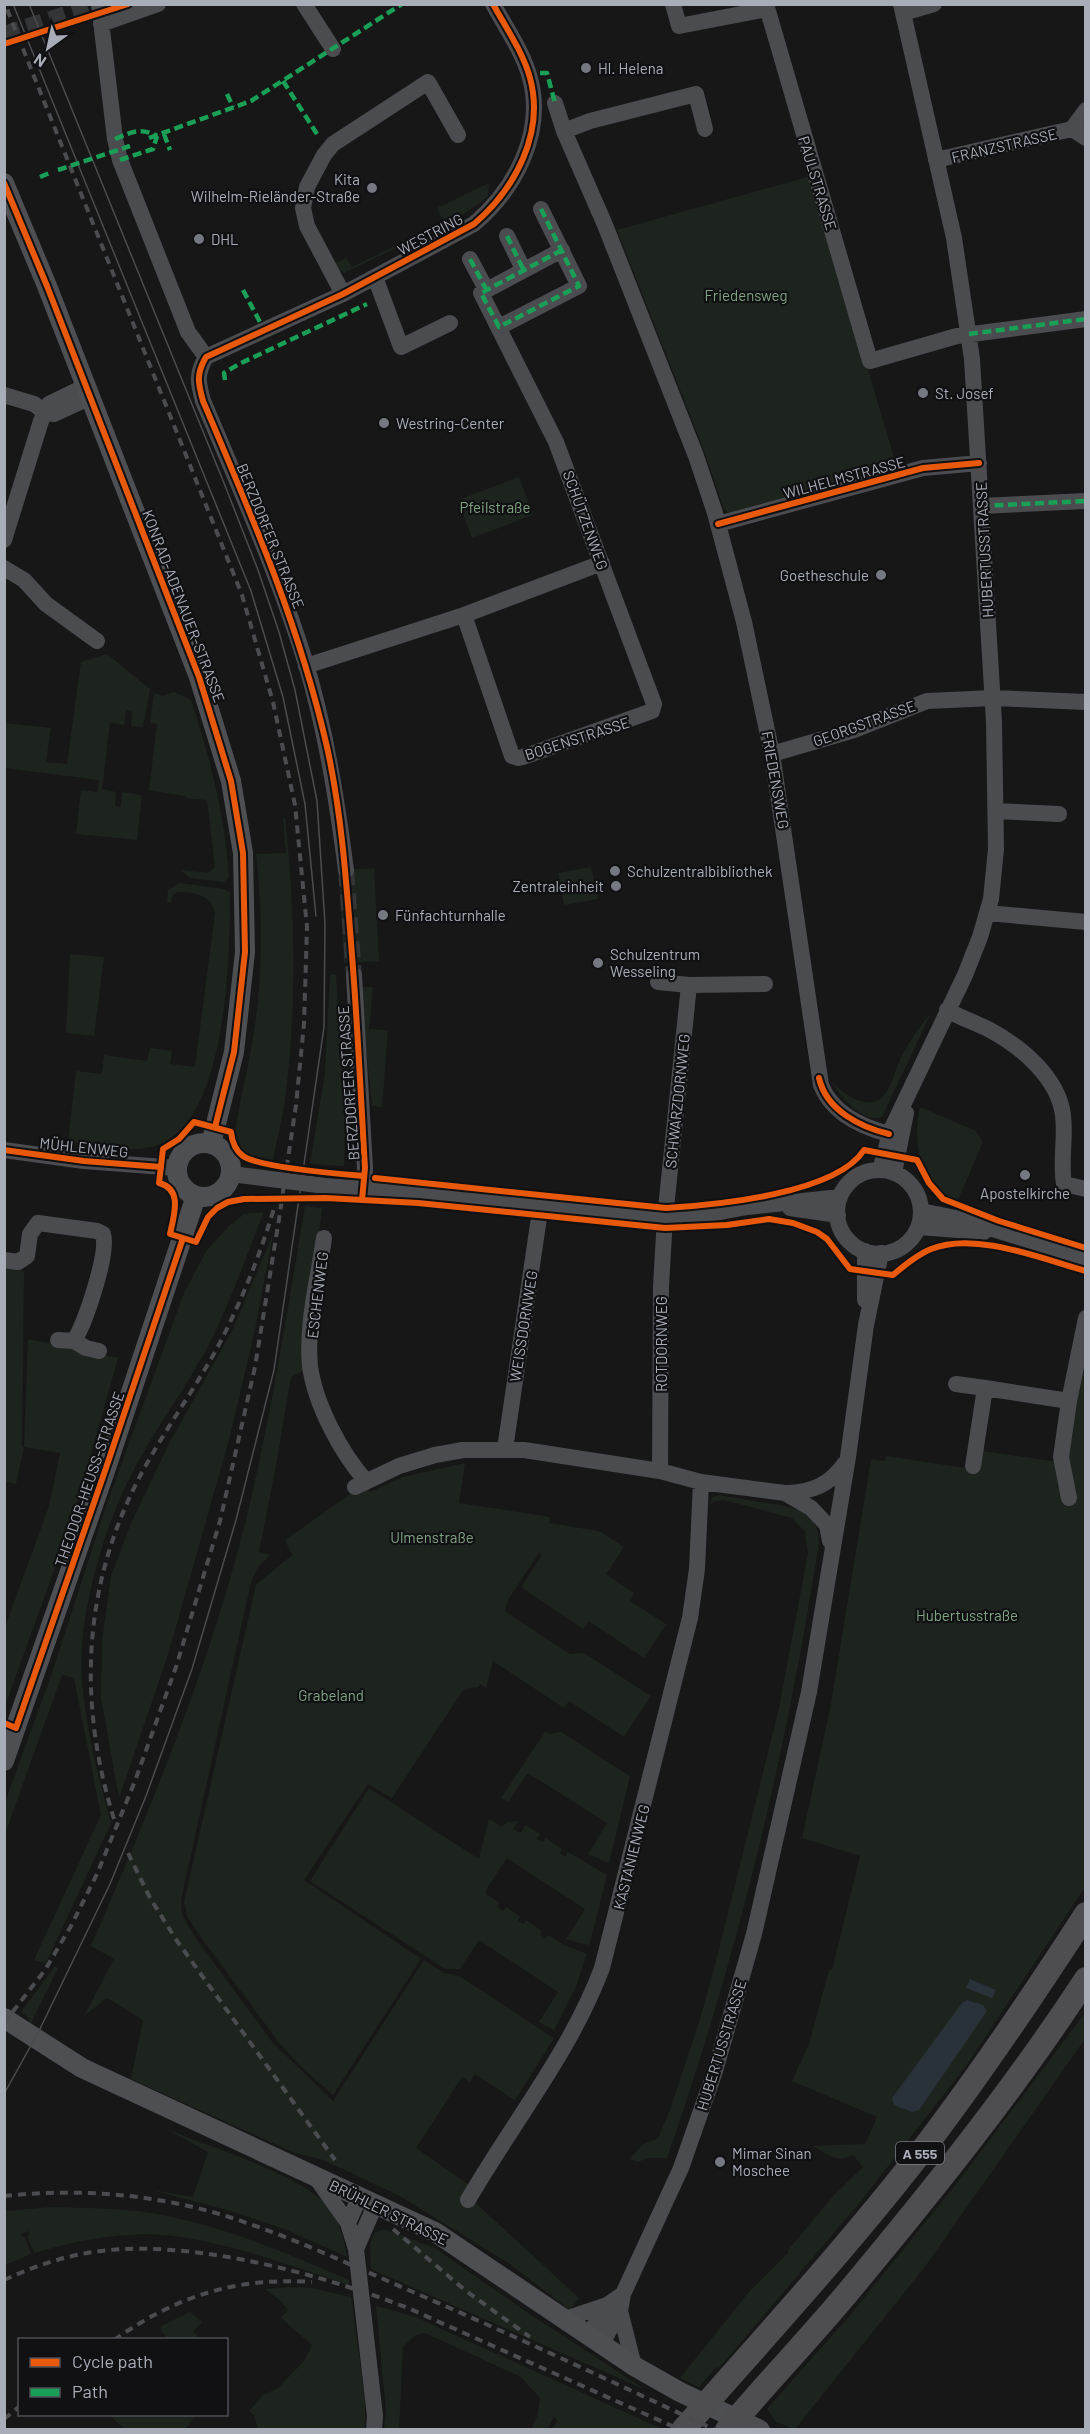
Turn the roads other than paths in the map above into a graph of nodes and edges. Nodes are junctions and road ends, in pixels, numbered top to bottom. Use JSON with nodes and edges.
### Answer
{"nodes":[{"id":1,"x":99,"y":4,"type":"edge"},
{"id":2,"x":158,"y":4,"type":"edge"},
{"id":3,"x":304,"y":4,"type":"edge"},
{"id":4,"x":493,"y":4,"type":"edge"},
{"id":5,"x":673,"y":4,"type":"edge"},
{"id":6,"x":934,"y":4,"type":"edge"},
{"id":7,"x":766,"y":7,"type":"edge"},
{"id":8,"x":902,"y":9,"type":"edge"},
{"id":9,"x":101,"y":24,"type":"junction"},
{"id":10,"x":333,"y":49,"type":"dead end"},
{"id":11,"x":555,"y":103,"type":"dead end"},
{"id":12,"x":1086,"y":110,"type":"edge"},
{"id":13,"x":705,"y":129,"type":"dead end"},
{"id":14,"x":564,"y":131,"type":"junction"},
{"id":15,"x":1079,"y":134,"type":"edge"},
{"id":16,"x":458,"y":135,"type":"dead end"},
{"id":17,"x":936,"y":160,"type":"junction"},
{"id":18,"x":4,"y":183,"type":"edge"},
{"id":19,"x":541,"y":209,"type":"dead end"},
{"id":20,"x":507,"y":236,"type":"dead end"},
{"id":21,"x":562,"y":250,"type":"junction"},
{"id":22,"x":470,"y":259,"type":"dead end"},
{"id":23,"x":523,"y":269,"type":"junction"},
{"id":24,"x":375,"y":277,"type":"junction"},
{"id":25,"x":486,"y":289,"type":"junction"},
{"id":26,"x":344,"y":294,"type":"junction"},
{"id":27,"x":1086,"y":319,"type":"edge"},
{"id":28,"x":450,"y":323,"type":"dead end"},
{"id":29,"x":499,"y":327,"type":"junction"},
{"id":30,"x":969,"y":334,"type":"junction"},
{"id":31,"x":206,"y":357,"type":"junction"},
{"id":32,"x":88,"y":392,"type":"junction"},
{"id":33,"x":4,"y":395,"type":"edge"},
{"id":34,"x":46,"y":413,"type":"junction"},
{"id":35,"x":979,"y":463,"type":"junction"},
{"id":36,"x":1086,"y":501,"type":"edge"},
{"id":37,"x":981,"y":506,"type":"junction"},
{"id":38,"x":718,"y":524,"type":"junction"},
{"id":39,"x":4,"y":540,"type":"edge"},
{"id":40,"x":602,"y":563,"type":"junction"},
{"id":41,"x":4,"y":568,"type":"edge"},
{"id":42,"x":464,"y":615,"type":"junction"},
{"id":43,"x":97,"y":641,"type":"dead end"},
{"id":44,"x":306,"y":666,"type":"junction"},
{"id":45,"x":993,"y":698,"type":"junction"},
{"id":46,"x":1086,"y":702,"type":"edge"},
{"id":47,"x":646,"y":715,"type":"joint"},
{"id":48,"x":772,"y":754,"type":"junction"},
{"id":49,"x":997,"y":811,"type":"junction"},
{"id":50,"x":1059,"y":814,"type":"dead end"},
{"id":51,"x":346,"y":870,"type":"tunnel mouth"},
{"id":52,"x":987,"y":913,"type":"junction"},
{"id":53,"x":1086,"y":922,"type":"edge"},
{"id":54,"x":354,"y":975,"type":"tunnel mouth"},
{"id":55,"x":658,"y":982,"type":"dead end"},
{"id":56,"x":765,"y":984,"type":"dead end"},
{"id":57,"x":688,"y":985,"type":"junction"},
{"id":58,"x":947,"y":1010,"type":"junction"},
{"id":59,"x":912,"y":1086,"type":"junction"},
{"id":60,"x":889,"y":1134,"type":"junction"},
{"id":61,"x":211,"y":1144,"type":"junction"},
{"id":62,"x":4,"y":1150,"type":"edge"},
{"id":63,"x":177,"y":1168,"type":"junction"},
{"id":64,"x":887,"y":1171,"type":"junction"},
{"id":65,"x":231,"y":1174,"type":"junction"},
{"id":66,"x":1086,"y":1189,"type":"edge"},
{"id":67,"x":364,"y":1190,"type":"junction"},
{"id":68,"x":196,"y":1196,"type":"junction"},
{"id":69,"x":840,"y":1197,"type":"junction"},
{"id":70,"x":541,"y":1204,"type":"junction"},
{"id":71,"x":771,"y":1206,"type":"junction"},
{"id":72,"x":838,"y":1215,"type":"junction"},
{"id":73,"x":665,"y":1218,"type":"junction"},
{"id":74,"x":920,"y":1219,"type":"junction"},
{"id":75,"x":324,"y":1238,"type":"dead end"},
{"id":76,"x":873,"y":1252,"type":"junction"},
{"id":77,"x":1086,"y":1258,"type":"edge"},
{"id":78,"x":4,"y":1260,"type":"edge"},
{"id":79,"x":1086,"y":1318,"type":"edge"},
{"id":80,"x":99,"y":1351,"type":"dead end"},
{"id":81,"x":956,"y":1384,"type":"dead end"},
{"id":82,"x":985,"y":1388,"type":"junction"},
{"id":83,"x":1069,"y":1401,"type":"junction"},
{"id":84,"x":505,"y":1449,"type":"junction"},
{"id":85,"x":848,"y":1457,"type":"junction"},
{"id":86,"x":973,"y":1466,"type":"dead end"},
{"id":87,"x":660,"y":1471,"type":"junction"},
{"id":88,"x":701,"y":1482,"type":"junction"},
{"id":89,"x":785,"y":1492,"type":"junction"},
{"id":90,"x":1070,"y":1497,"type":"dead end"},
{"id":91,"x":832,"y":1548,"type":"junction"},
{"id":92,"x":6,"y":1755,"type":"edge"},
{"id":93,"x":1086,"y":1914,"type":"edge"},
{"id":94,"x":1086,"y":1979,"type":"edge"},
{"id":95,"x":4,"y":2018,"type":"edge"},
{"id":96,"x":314,"y":2175,"type":"junction"},
{"id":97,"x":368,"y":2200,"type":"junction"},
{"id":98,"x":468,"y":2200,"type":"dead end"},
{"id":99,"x":348,"y":2223,"type":"junction"},
{"id":100,"x":356,"y":2252,"type":"junction"},
{"id":101,"x":617,"y":2303,"type":"junction"},
{"id":102,"x":565,"y":2319,"type":"junction"},
{"id":103,"x":595,"y":2340,"type":"junction"},
{"id":104,"x":634,"y":2366,"type":"junction"},
{"id":105,"x":374,"y":2430,"type":"edge"},
{"id":106,"x":682,"y":2430,"type":"edge"},
{"id":107,"x":727,"y":2430,"type":"edge"},
{"id":108,"x":760,"y":2430,"type":"edge"}],
"edges":[{"from":1,"to":9,"type":"street"},
{"from":2,"to":9,"type":"street"},
{"from":3,"to":10,"type":"street"},
{"from":4,"to":24,"type":"street","name":"WESTRING"},
{"from":5,"to":7,"type":"street"},
{"from":6,"to":8,"type":"street"},
{"from":7,"to":30,"type":"street","name":"PAULSTRASSE"},
{"from":8,"to":17,"type":"street","name":"HUBERTUSSTRASSE"},
{"from":9,"to":31,"type":"street"},
{"from":11,"to":14,"type":"street","name":"FRIEDENSWEG"},
{"from":12,"to":15,"type":"street","name":"FRANZSTRASSE"},
{"from":13,"to":14,"type":"street"},
{"from":14,"to":38,"type":"street","name":"FRIEDENSWEG"},
{"from":15,"to":17,"type":"street","name":"FRANZSTRASSE"},
{"from":16,"to":26,"type":"street"},
{"from":17,"to":30,"type":"street","name":"HUBERTUSSTRASSE"},
{"from":18,"to":32,"type":"main road","name":"KONRAD-ADENAUER-STRASSE"},
{"from":19,"to":21,"type":"street"},
{"from":20,"to":23,"type":"street"},
{"from":21,"to":23,"type":"street"},
{"from":21,"to":29,"type":"street"},
{"from":22,"to":25,"type":"street"},
{"from":23,"to":25,"type":"street"},
{"from":24,"to":26,"type":"street","name":"WESTRING"},
{"from":24,"to":28,"type":"street"},
{"from":25,"to":29,"type":"street","name":"SCHÜTZENWEG"},
{"from":26,"to":31,"type":"street","name":"WESTRING"},
{"from":27,"to":30,"type":"street"},
{"from":29,"to":40,"type":"street","name":"SCHÜTZENWEG"},
{"from":30,"to":35,"type":"street","name":"HUBERTUSSTRASSE"},
{"from":31,"to":44,"type":"street","name":"BERZDORFER STRASSE"},
{"from":32,"to":34,"type":"street"},
{"from":32,"to":61,"type":"main road","name":"KONRAD-ADENAUER-STRASSE"},
{"from":33,"to":34,"type":"street"},
{"from":34,"to":39,"type":"street"},
{"from":35,"to":37,"type":"street","name":"HUBERTUSSTRASSE"},
{"from":35,"to":38,"type":"street","name":"WILHELMSTRASSE"},
{"from":36,"to":37,"type":"street"},
{"from":37,"to":45,"type":"street","name":"HUBERTUSSTRASSE"},
{"from":38,"to":48,"type":"street","name":"FRIEDENSWEG"},
{"from":40,"to":42,"type":"street"},
{"from":40,"to":47,"type":"street","name":"SCHÜTZENWEG"},
{"from":41,"to":43,"type":"street"},
{"from":42,"to":44,"type":"street"},
{"from":42,"to":47,"type":"street","name":"BOGENSTRASSE"},
{"from":44,"to":51,"type":"street","name":"BERZDORFER STRASSE"},
{"from":45,"to":46,"type":"street","name":"GEORGSTRASSE"},
{"from":45,"to":48,"type":"street","name":"GEORGSTRASSE"},
{"from":45,"to":49,"type":"street","name":"HUBERTUSSTRASSE"},
{"from":48,"to":60,"type":"street","name":"FRIEDENSWEG"},
{"from":49,"to":50,"type":"street"},
{"from":49,"to":52,"type":"street","name":"HUBERTUSSTRASSE"},
{"from":52,"to":53,"type":"street"},
{"from":52,"to":58,"type":"street","name":"HUBERTUSSTRASSE"},
{"from":54,"to":67,"type":"street","name":"BERZDORFER STRASSE"},
{"from":55,"to":57,"type":"street"},
{"from":56,"to":57,"type":"street"},
{"from":57,"to":73,"type":"street","name":"SCHWARZDORNWEG"},
{"from":58,"to":59,"type":"street","name":"HUBERTUSSTRASSE"},
{"from":58,"to":66,"type":"street"},
{"from":59,"to":60,"type":"street","name":"HUBERTUSSTRASSE"},
{"from":59,"to":64,"type":"street","name":"HUBERTUSSTRASSE"},
{"from":60,"to":64,"type":"street","name":"HUBERTUSSTRASSE"},
{"from":61,"to":63,"type":"main road"},
{"from":61,"to":65,"type":"main road"},
{"from":62,"to":63,"type":"street","name":"MÜHLENWEG"},
{"from":63,"to":68,"type":"main road"},
{"from":64,"to":69,"type":"street"},
{"from":64,"to":74,"type":"street"},
{"from":65,"to":67,"type":"street"},
{"from":65,"to":68,"type":"main road"},
{"from":67,"to":70,"type":"street"},
{"from":68,"to":92,"type":"main road","name":"THEODOR-HEUSS-STRASSE"},
{"from":69,"to":71,"type":"street"},
{"from":69,"to":72,"type":"street"},
{"from":70,"to":73,"type":"street"},
{"from":70,"to":84,"type":"street","name":"WEISSDORNWEG"},
{"from":71,"to":72,"type":"street"},
{"from":71,"to":73,"type":"street"},
{"from":72,"to":76,"type":"street"},
{"from":73,"to":87,"type":"street","name":"ROTDORNWEG"},
{"from":74,"to":76,"type":"street"},
{"from":74,"to":77,"type":"street"},
{"from":75,"to":84,"type":"street","name":"ESCHENWEG"},
{"from":76,"to":85,"type":"street","name":"HUBERTUSSTRASSE"},
{"from":78,"to":80,"type":"street"},
{"from":79,"to":83,"type":"street"},
{"from":81,"to":82,"type":"street"},
{"from":82,"to":83,"type":"street"},
{"from":82,"to":86,"type":"street"},
{"from":83,"to":90,"type":"street"},
{"from":84,"to":87,"type":"street"},
{"from":85,"to":89,"type":"street"},
{"from":85,"to":91,"type":"street","name":"HUBERTUSSTRASSE"},
{"from":87,"to":88,"type":"street"},
{"from":88,"to":89,"type":"street"},
{"from":88,"to":98,"type":"street","name":"KASTANIENWEG"},
{"from":89,"to":91,"type":"street"},
{"from":91,"to":101,"type":"street","name":"HUBERTUSSTRASSE"},
{"from":93,"to":106,"type":"highway","number":"A 555"},
{"from":94,"to":107,"type":"highway","number":"A 555"},
{"from":95,"to":96,"type":"main road","name":"BRÜHLER STRASSE"},
{"from":96,"to":97,"type":"main road","name":"BRÜHLER STRASSE"},
{"from":96,"to":99,"type":"street"},
{"from":97,"to":99,"type":"street"},
{"from":97,"to":100,"type":"street"},
{"from":97,"to":102,"type":"main road","name":"BRÜHLER STRASSE"},
{"from":99,"to":100,"type":"street"},
{"from":100,"to":105,"type":"street"},
{"from":101,"to":102,"type":"street"},
{"from":101,"to":103,"type":"street","name":"HUBERTUSSTRASSE"},
{"from":101,"to":104,"type":"street"},
{"from":102,"to":103,"type":"main road","name":"BRÜHLER STRASSE"},
{"from":103,"to":104,"type":"main road","name":"BRÜHLER STRASSE"},
{"from":104,"to":108,"type":"main road","name":"BRÜHLER STRASSE"}]}
